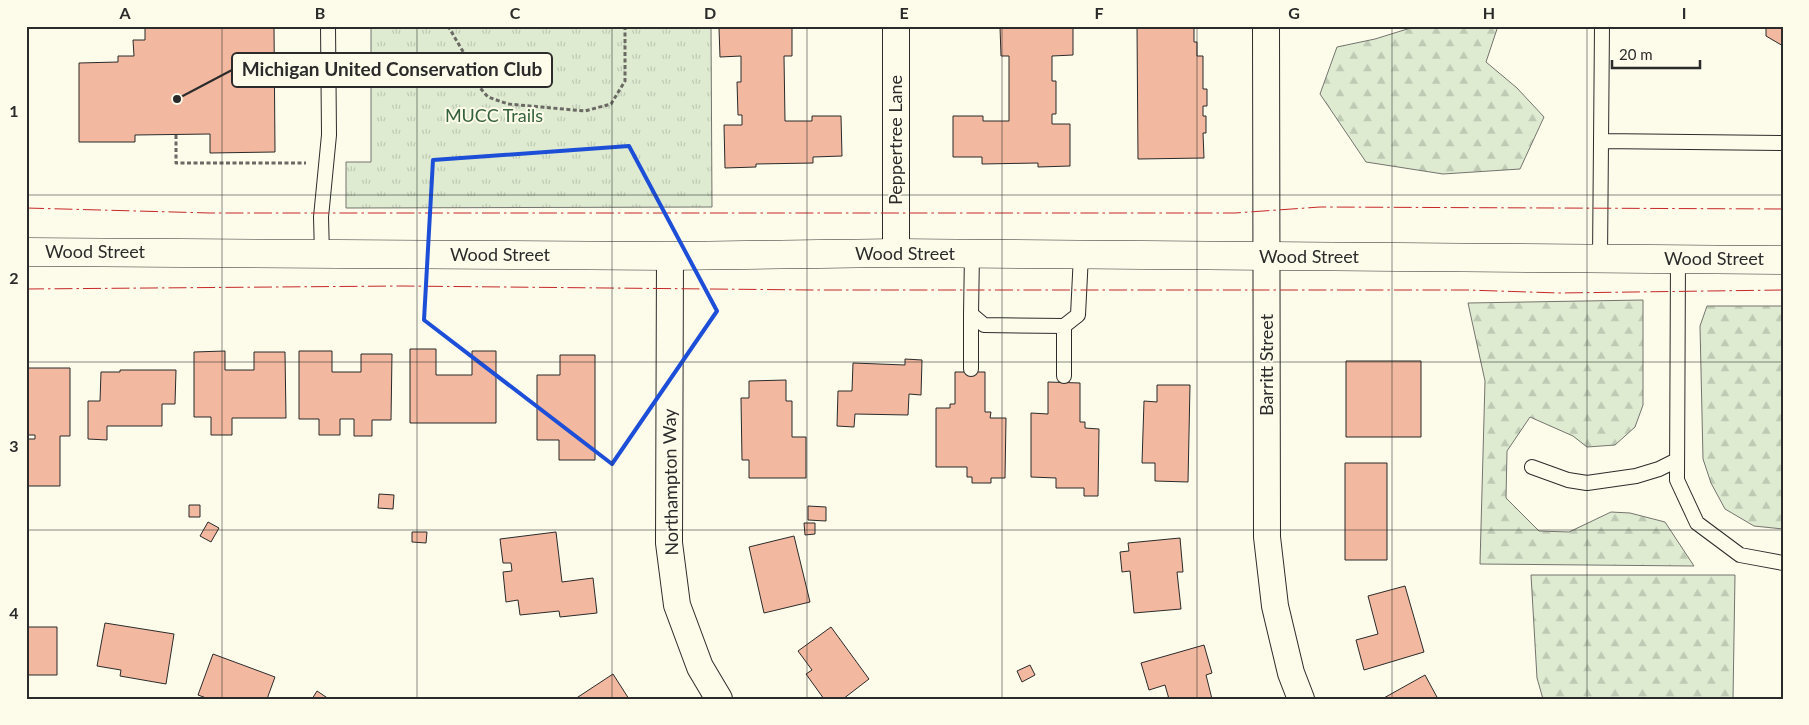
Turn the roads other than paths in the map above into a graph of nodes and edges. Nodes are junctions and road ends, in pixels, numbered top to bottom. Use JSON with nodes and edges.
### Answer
{"nodes":[{"id":1,"x":328,"y":26,"type":"edge"},
{"id":2,"x":896,"y":26,"type":"edge"},
{"id":3,"x":1266,"y":26,"type":"edge"},
{"id":4,"x":1602,"y":26,"type":"edge"},
{"id":5,"x":1601,"y":141,"type":"junction"},
{"id":6,"x":1783,"y":143,"type":"edge"},
{"id":7,"x":26,"y":252,"type":"edge"},
{"id":8,"x":896,"y":253,"type":"junction"},
{"id":9,"x":322,"y":254,"type":"junction"},
{"id":10,"x":972,"y":254,"type":"junction"},
{"id":11,"x":1081,"y":255,"type":"junction"},
{"id":12,"x":670,"y":256,"type":"junction"},
{"id":13,"x":1266,"y":257,"type":"junction"},
{"id":14,"x":1600,"y":259,"type":"junction"},
{"id":15,"x":1678,"y":259,"type":"junction"},
{"id":16,"x":1783,"y":260,"type":"edge"},
{"id":17,"x":971,"y":314,"type":"junction"},
{"id":18,"x":1064,"y":326,"type":"junction"},
{"id":19,"x":971,"y":369,"type":"dead end"},
{"id":20,"x":1064,"y":376,"type":"dead end"},
{"id":21,"x":1677,"y":460,"type":"junction"},
{"id":22,"x":1532,"y":467,"type":"dead end"},
{"id":23,"x":1783,"y":563,"type":"edge"},
{"id":24,"x":719,"y":699,"type":"edge"},
{"id":25,"x":1301,"y":699,"type":"edge"}],
"edges":[{"from":1,"to":9,"type":"lane"},
{"from":2,"to":8,"type":"street","name":"Peppertree Lane"},
{"from":3,"to":13,"type":"street","name":"Barritt Street"},
{"from":4,"to":5,"type":"lane"},
{"from":5,"to":6,"type":"lane"},
{"from":5,"to":14,"type":"lane"},
{"from":7,"to":9,"type":"street","name":"Wood Street"},
{"from":8,"to":10,"type":"street","name":"Wood Street"},
{"from":8,"to":12,"type":"street","name":"Wood Street"},
{"from":9,"to":12,"type":"street","name":"Wood Street"},
{"from":10,"to":11,"type":"street","name":"Wood Street"},
{"from":10,"to":17,"type":"lane"},
{"from":11,"to":13,"type":"street","name":"Wood Street"},
{"from":11,"to":18,"type":"lane"},
{"from":12,"to":24,"type":"street","name":"Northampton Way"},
{"from":13,"to":14,"type":"street","name":"Wood Street"},
{"from":13,"to":25,"type":"street","name":"Barritt Street"},
{"from":14,"to":15,"type":"street","name":"Wood Street"},
{"from":15,"to":16,"type":"street","name":"Wood Street"},
{"from":15,"to":21,"type":"lane"},
{"from":17,"to":18,"type":"lane"},
{"from":17,"to":19,"type":"lane"},
{"from":18,"to":20,"type":"lane"},
{"from":21,"to":22,"type":"lane"},
{"from":21,"to":23,"type":"lane"}]}
